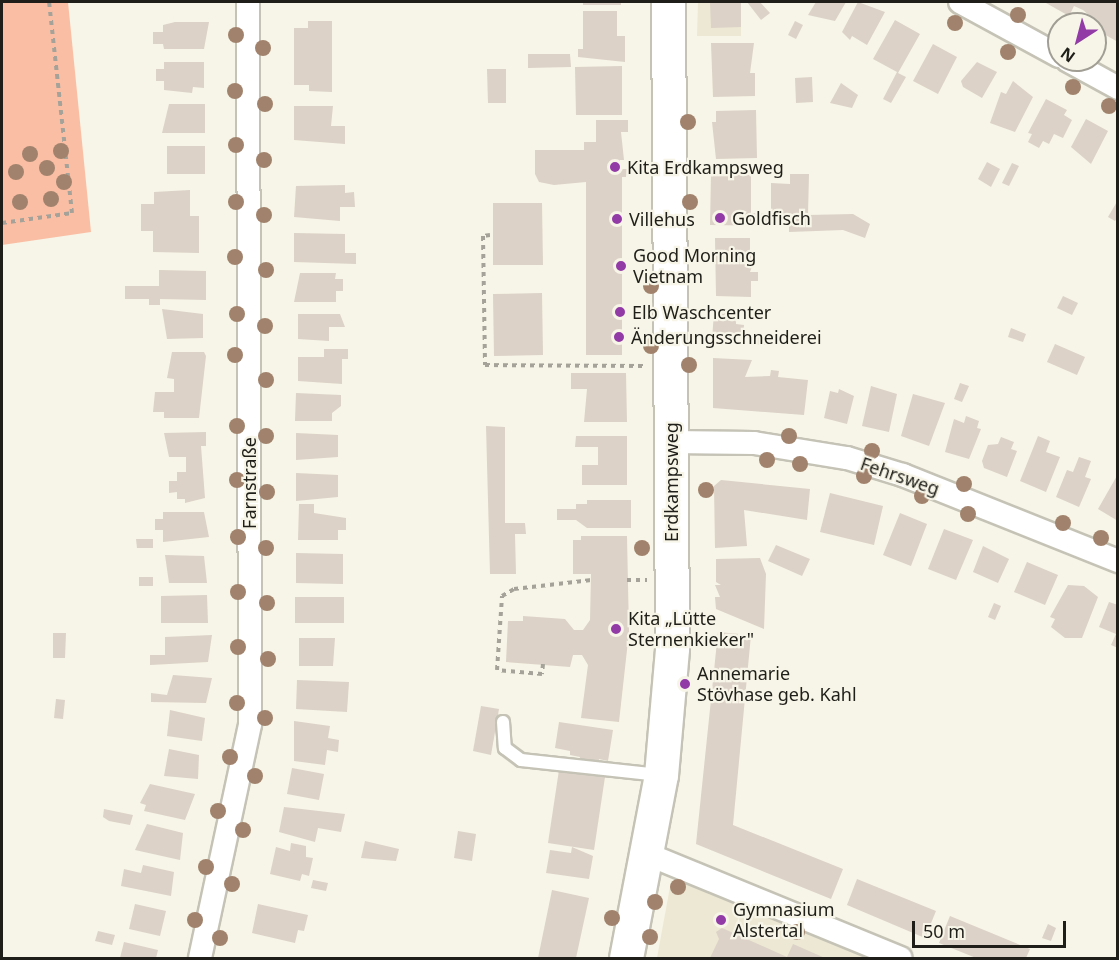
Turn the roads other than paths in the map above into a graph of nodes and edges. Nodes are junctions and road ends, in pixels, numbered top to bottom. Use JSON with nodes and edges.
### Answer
{"nodes":[{"id":1,"x":248,"y":2,"type":"edge"},
{"id":2,"x":668,"y":2,"type":"edge"},
{"id":3,"x":960,"y":2,"type":"edge"},
{"id":4,"x":1047,"y":49,"type":"edge"},
{"id":5,"x":1089,"y":72,"type":"edge"},
{"id":6,"x":1118,"y":88,"type":"edge"},
{"id":7,"x":671,"y":442,"type":"junction"},
{"id":8,"x":1118,"y":561,"type":"edge"},
{"id":9,"x":503,"y":722,"type":"dead end"},
{"id":10,"x":661,"y":776,"type":"junction"},
{"id":11,"x":647,"y":854,"type":"junction"},
{"id":12,"x":200,"y":958,"type":"edge"},
{"id":13,"x":626,"y":958,"type":"edge"},
{"id":14,"x":900,"y":958,"type":"edge"}],
"edges":[{"from":1,"to":12,"type":"street","name":"Farnstraße"},
{"from":2,"to":7,"type":"main road","name":"Erdkampsweg"},
{"from":3,"to":4,"type":"street"},
{"from":5,"to":6,"type":"street"},
{"from":7,"to":8,"type":"street","name":"Fehrsweg"},
{"from":7,"to":10,"type":"main road","name":"Erdkampsweg"},
{"from":9,"to":10,"type":"lane"},
{"from":10,"to":11,"type":"main road","name":"Erdkampsweg"},
{"from":11,"to":13,"type":"main road","name":"Erdkampsweg"},
{"from":11,"to":14,"type":"street"}]}
